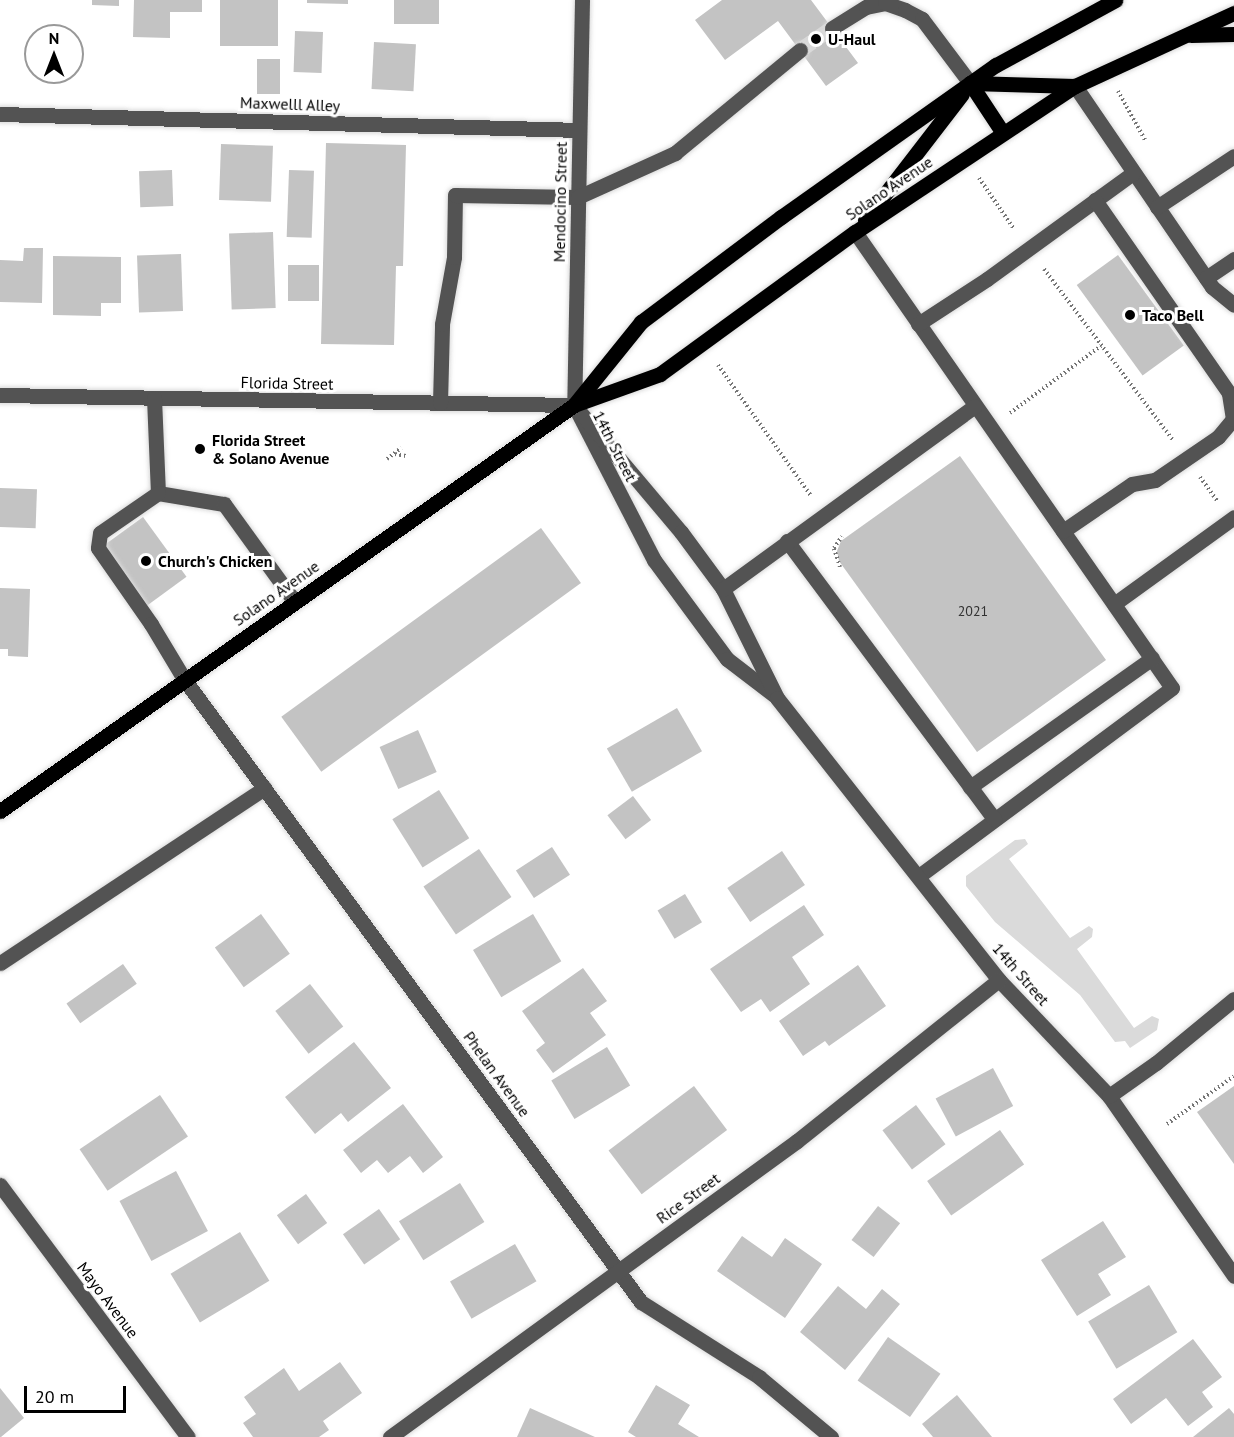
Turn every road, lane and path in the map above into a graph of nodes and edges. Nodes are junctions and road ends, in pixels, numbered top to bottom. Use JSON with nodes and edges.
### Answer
{"nodes":[{"id":1,"x":582,"y":0,"type":"edge"},
{"id":2,"x":1115,"y":0,"type":"edge"},
{"id":3,"x":1234,"y":13,"type":"edge"},
{"id":4,"x":832,"y":28,"type":"tunnel mouth"},
{"id":5,"x":1234,"y":34,"type":"edge"},
{"id":6,"x":1185,"y":35,"type":"junction"},
{"id":7,"x":800,"y":50,"type":"tunnel mouth"},
{"id":8,"x":970,"y":84,"type":"junction"},
{"id":9,"x":1075,"y":86,"type":"junction"},
{"id":10,"x":0,"y":114,"type":"edge"},
{"id":11,"x":579,"y":130,"type":"junction"},
{"id":12,"x":1003,"y":133,"type":"junction"},
{"id":13,"x":1234,"y":156,"type":"edge"},
{"id":14,"x":1133,"y":173,"type":"junction"},
{"id":15,"x":978,"y":178,"type":"dead end"},
{"id":16,"x":578,"y":197,"type":"junction"},
{"id":17,"x":1095,"y":200,"type":"junction"},
{"id":18,"x":1157,"y":207,"type":"junction"},
{"id":19,"x":855,"y":232,"type":"junction"},
{"id":20,"x":1029,"y":249,"type":"junction"},
{"id":21,"x":1234,"y":259,"type":"edge"},
{"id":22,"x":1206,"y":278,"type":"junction"},
{"id":23,"x":1234,"y":305,"type":"edge"},
{"id":24,"x":918,"y":324,"type":"junction"},
{"id":25,"x":1101,"y":346,"type":"junction"},
{"id":26,"x":718,"y":364,"type":"dead end"},
{"id":27,"x":0,"y":395,"type":"edge"},
{"id":28,"x":154,"y":398,"type":"junction"},
{"id":29,"x":440,"y":404,"type":"junction"},
{"id":30,"x":574,"y":405,"type":"junction"},
{"id":31,"x":975,"y":406,"type":"junction"},
{"id":32,"x":990,"y":428,"type":"junction"},
{"id":33,"x":401,"y":448,"type":"dead end"},
{"id":34,"x":394,"y":454,"type":"junction"},
{"id":35,"x":406,"y":456,"type":"dead end"},
{"id":36,"x":1186,"y":457,"type":"junction"},
{"id":37,"x":387,"y":459,"type":"dead end"},
{"id":38,"x":158,"y":493,"type":"junction"},
{"id":39,"x":824,"y":515,"type":"junction"},
{"id":40,"x":1232,"y":518,"type":"edge"},
{"id":41,"x":849,"y":530,"type":"dead end"},
{"id":42,"x":1063,"y":531,"type":"junction"},
{"id":43,"x":840,"y":537,"type":"junction"},
{"id":44,"x":787,"y":541,"type":"junction"},
{"id":45,"x":844,"y":573,"type":"dead end"},
{"id":46,"x":723,"y":589,"type":"junction"},
{"id":47,"x":295,"y":602,"type":"junction"},
{"id":48,"x":1114,"y":604,"type":"junction"},
{"id":49,"x":1152,"y":658,"type":"junction"},
{"id":50,"x":184,"y":679,"type":"junction"},
{"id":51,"x":777,"y":698,"type":"junction"},
{"id":52,"x":969,"y":787,"type":"junction"},
{"id":53,"x":264,"y":788,"type":"junction"},
{"id":54,"x":0,"y":811,"type":"edge"},
{"id":55,"x":994,"y":819,"type":"junction"},
{"id":56,"x":919,"y":876,"type":"junction"},
{"id":57,"x":0,"y":963,"type":"edge"},
{"id":58,"x":999,"y":980,"type":"junction"},
{"id":59,"x":1234,"y":999,"type":"edge"},
{"id":60,"x":1234,"y":1076,"type":"edge"},
{"id":61,"x":1109,"y":1096,"type":"junction"},
{"id":62,"x":1167,"y":1124,"type":"dead end"},
{"id":63,"x":0,"y":1185,"type":"edge"},
{"id":64,"x":619,"y":1271,"type":"junction"},
{"id":65,"x":1234,"y":1276,"type":"edge"},
{"id":66,"x":188,"y":1437,"type":"edge"},
{"id":67,"x":390,"y":1437,"type":"edge"},
{"id":68,"x":831,"y":1437,"type":"edge"}],
"edges":[{"from":1,"to":11,"type":"street","name":"Mendocino Street"},
{"from":2,"to":8,"type":"main road","name":"Solano Avenue"},
{"from":3,"to":6,"type":"main road","name":"Solano Avenue"},
{"from":4,"to":8,"type":"street"},
{"from":5,"to":6,"type":"main road"},
{"from":6,"to":9,"type":"main road","name":"Solano Avenue"},
{"from":7,"to":16,"type":"street"},
{"from":8,"to":9,"type":"main road"},
{"from":8,"to":12,"type":"main road"},
{"from":8,"to":19,"type":"main road"},
{"from":8,"to":30,"type":"main road","name":"Solano Avenue"},
{"from":9,"to":12,"type":"main road","name":"Solano Avenue"},
{"from":9,"to":14,"type":"street"},
{"from":10,"to":11,"type":"street","name":"Maxwelll Alley"},
{"from":11,"to":16,"type":"street","name":"Mendocino Street"},
{"from":12,"to":19,"type":"main road","name":"Solano Avenue"},
{"from":13,"to":18,"type":"street"},
{"from":14,"to":17,"type":"street"},
{"from":14,"to":18,"type":"street"},
{"from":15,"to":20,"type":"path"},
{"from":16,"to":29,"type":"street"},
{"from":16,"to":30,"type":"street","name":"Mendocino Street"},
{"from":17,"to":20,"type":"street"},
{"from":17,"to":36,"type":"street"},
{"from":18,"to":22,"type":"street"},
{"from":19,"to":24,"type":"street"},
{"from":19,"to":30,"type":"main road","name":"Solano Avenue"},
{"from":20,"to":24,"type":"street"},
{"from":20,"to":25,"type":"path"},
{"from":21,"to":22,"type":"street"},
{"from":22,"to":23,"type":"street"},
{"from":24,"to":31,"type":"street"},
{"from":25,"to":32,"type":"path"},
{"from":25,"to":36,"type":"path"},
{"from":26,"to":39,"type":"path"},
{"from":27,"to":28,"type":"street","name":"Florida Street"},
{"from":28,"to":29,"type":"street","name":"Florida Street"},
{"from":28,"to":38,"type":"street"},
{"from":29,"to":30,"type":"street","name":"Florida Street"},
{"from":30,"to":46,"type":"street","name":"14th Street"},
{"from":30,"to":47,"type":"main road","name":"Solano Avenue"},
{"from":30,"to":51,"type":"street","name":"14th Street"},
{"from":31,"to":32,"type":"street"},
{"from":31,"to":39,"type":"street"},
{"from":32,"to":42,"type":"street"},
{"from":33,"to":34,"type":"path"},
{"from":34,"to":35,"type":"path"},
{"from":34,"to":37,"type":"path"},
{"from":36,"to":40,"type":"path"},
{"from":36,"to":42,"type":"street"},
{"from":38,"to":47,"type":"street"},
{"from":38,"to":50,"type":"street","name":"Phelan Avenue"},
{"from":39,"to":43,"type":"path"},
{"from":39,"to":44,"type":"street"},
{"from":40,"to":48,"type":"street"},
{"from":41,"to":43,"type":"path"},
{"from":42,"to":48,"type":"street"},
{"from":43,"to":45,"type":"path"},
{"from":44,"to":46,"type":"street"},
{"from":44,"to":52,"type":"street"},
{"from":46,"to":51,"type":"street","name":"14th Street"},
{"from":47,"to":50,"type":"main road","name":"Solano Avenue"},
{"from":48,"to":49,"type":"street"},
{"from":49,"to":52,"type":"street"},
{"from":49,"to":55,"type":"street"},
{"from":50,"to":53,"type":"street","name":"Phelan Avenue"},
{"from":50,"to":54,"type":"main road","name":"Solano Avenue"},
{"from":51,"to":56,"type":"street","name":"14th Street"},
{"from":52,"to":55,"type":"street"},
{"from":53,"to":57,"type":"street"},
{"from":53,"to":64,"type":"street","name":"Phelan Avenue"},
{"from":55,"to":56,"type":"street"},
{"from":56,"to":58,"type":"street","name":"14th Street"},
{"from":58,"to":61,"type":"street","name":"14th Street"},
{"from":58,"to":64,"type":"street","name":"Rice Street"},
{"from":59,"to":61,"type":"street"},
{"from":60,"to":62,"type":"path"},
{"from":61,"to":65,"type":"street","name":"14th Street"},
{"from":63,"to":66,"type":"street","name":"Mayo Avenue"},
{"from":64,"to":67,"type":"street","name":"Rice Street"},
{"from":64,"to":68,"type":"street","name":"Phelan Avenue"}]}
